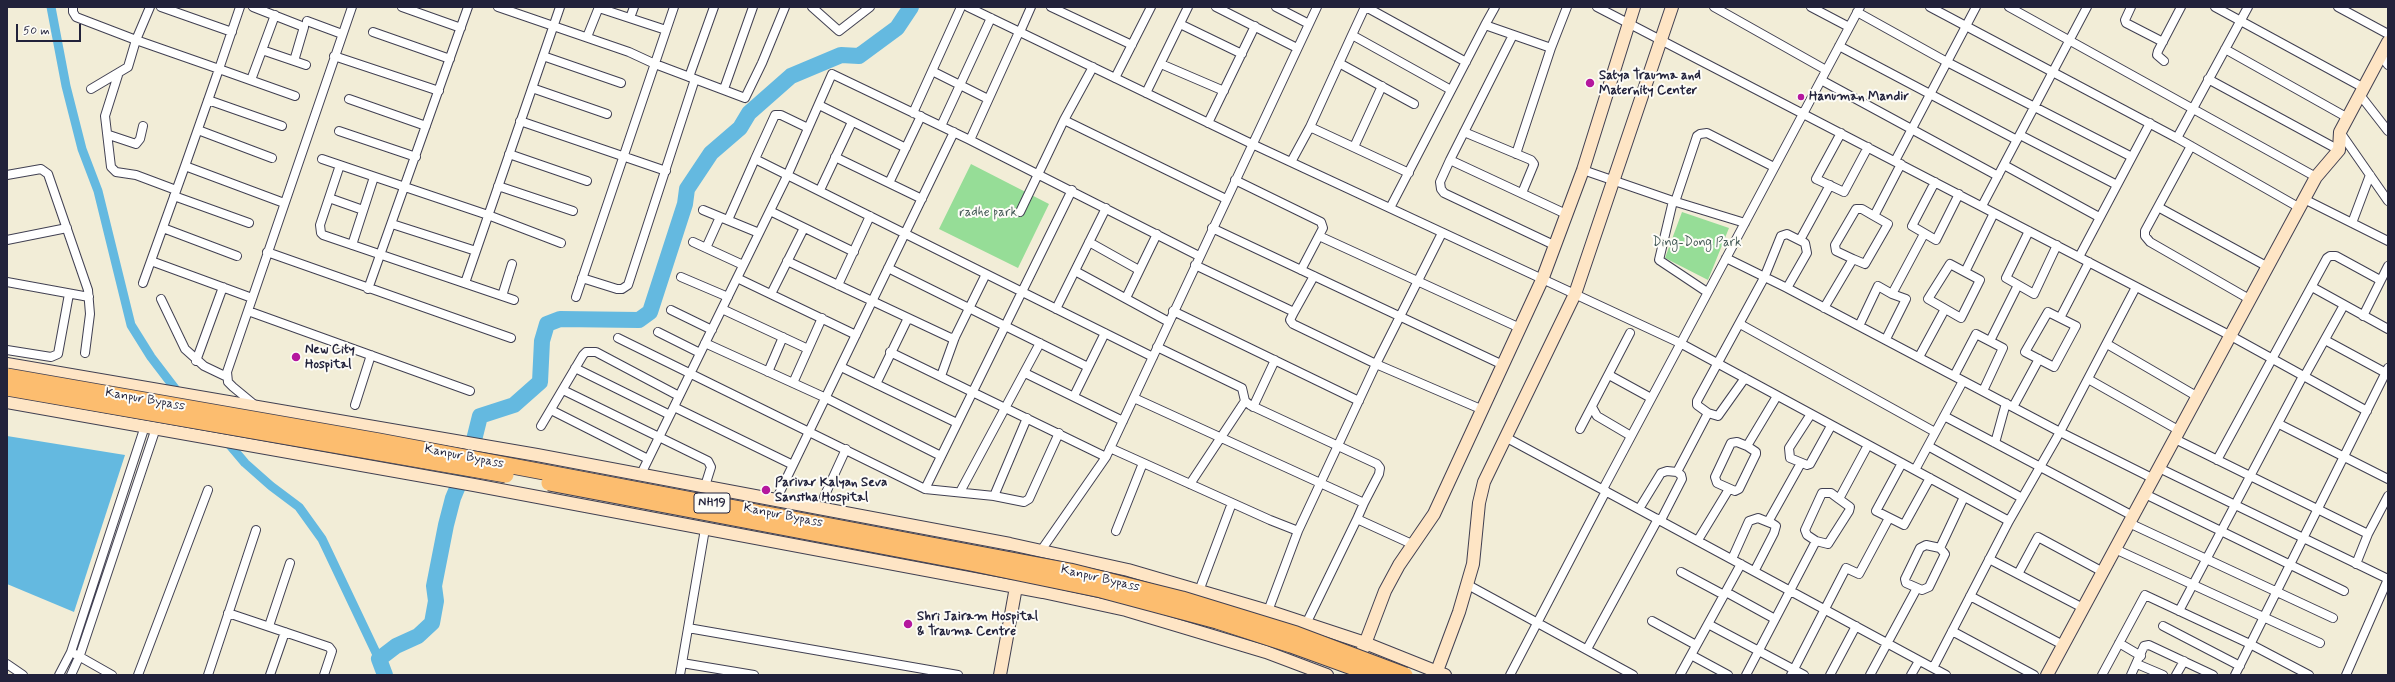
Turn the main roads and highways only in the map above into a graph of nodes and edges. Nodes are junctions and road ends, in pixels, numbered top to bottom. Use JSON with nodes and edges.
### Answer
{"nodes":[{"id":1,"x":1634,"y":7,"type":"edge"},
{"id":2,"x":1672,"y":7,"type":"edge"},
{"id":3,"x":2386,"y":53,"type":"edge"},
{"id":4,"x":7,"y":364,"type":"edge"},
{"id":5,"x":7,"y":376,"type":"edge"},
{"id":6,"x":7,"y":388,"type":"edge"},
{"id":7,"x":7,"y":402,"type":"edge"},
{"id":8,"x":1040,"y":552,"type":"junction"},
{"id":9,"x":1016,"y":587,"type":"junction"},
{"id":10,"x":1366,"y":643,"type":"junction"},
{"id":11,"x":1441,"y":673,"type":"edge"},
{"id":12,"x":1000,"y":675,"type":"edge"},
{"id":13,"x":1327,"y":675,"type":"edge"},
{"id":14,"x":1354,"y":675,"type":"edge"},
{"id":15,"x":1374,"y":675,"type":"edge"},
{"id":16,"x":1405,"y":675,"type":"edge"},
{"id":17,"x":2047,"y":675,"type":"edge"}],
"edges":[{"from":1,"to":10,"type":"main road"},
{"from":2,"to":11,"type":"main road"},
{"from":3,"to":17,"type":"main road"},
{"from":4,"to":8,"type":"main road"},
{"from":5,"to":16,"type":"highway","name":"Kanpur Bypass","number":"NH19","bridge":true},
{"from":6,"to":15,"type":"highway","name":"Kanpur Bypass","number":"NH19","bridge":true},
{"from":7,"to":9,"type":"main road"},
{"from":8,"to":9,"type":"main road"},
{"from":8,"to":10,"type":"main road"},
{"from":9,"to":12,"type":"main road"},
{"from":9,"to":13,"type":"main road"},
{"from":10,"to":11,"type":"main road"},
{"from":10,"to":14,"type":"main road"}]}
